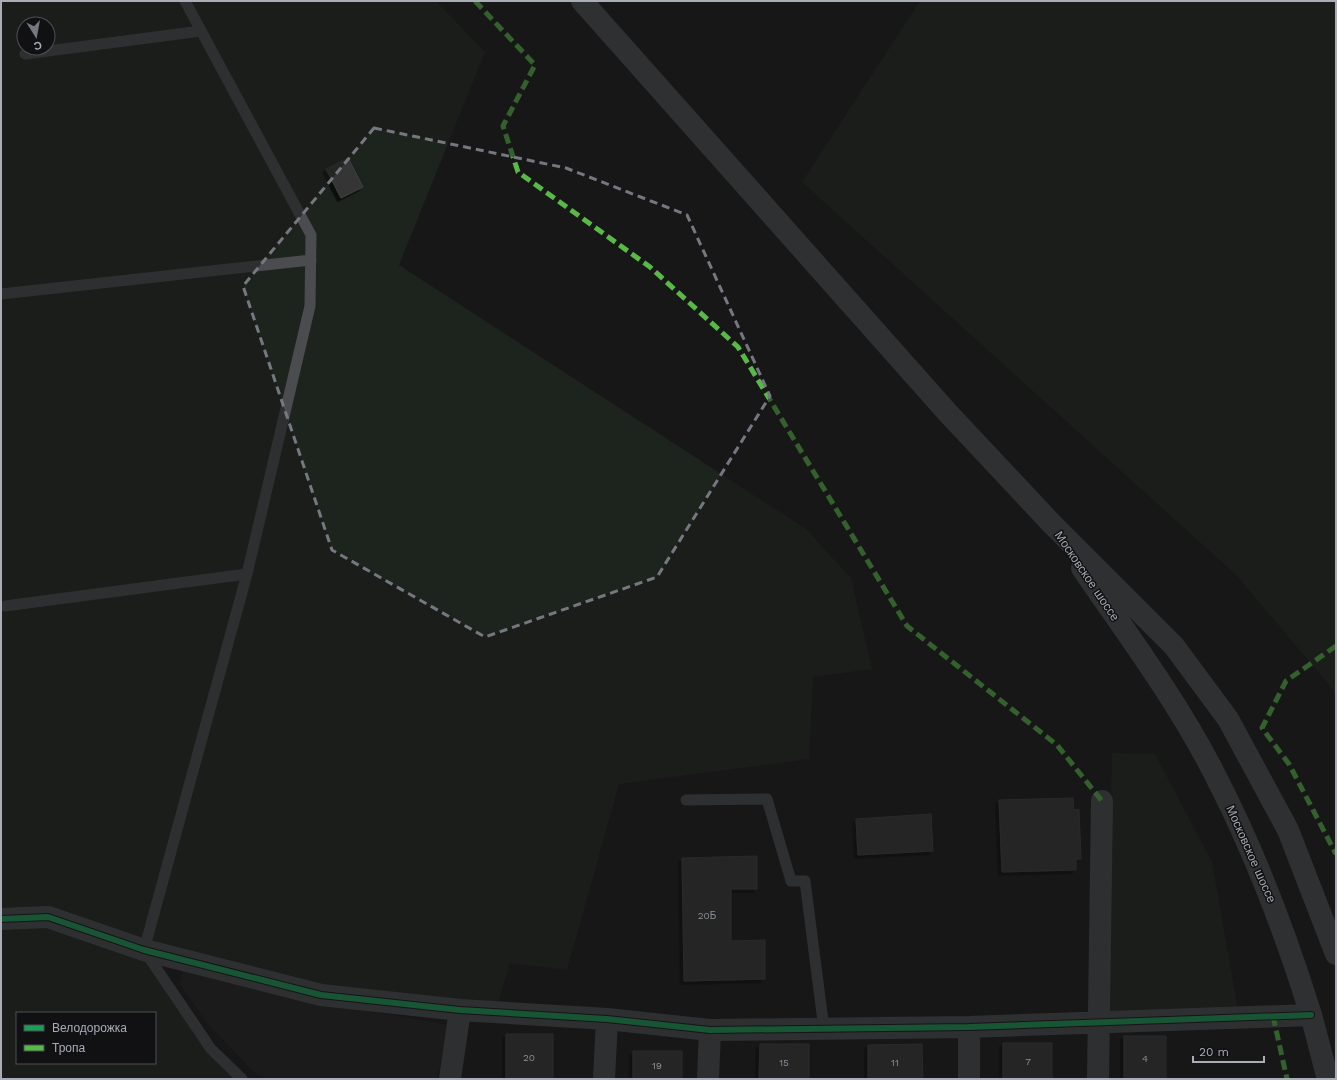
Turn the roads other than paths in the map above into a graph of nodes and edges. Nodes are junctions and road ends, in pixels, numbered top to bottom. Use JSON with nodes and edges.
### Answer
{"nodes":[{"id":1,"x":185,"y":1,"type":"edge"},
{"id":2,"x":582,"y":1,"type":"edge"},
{"id":3,"x":201,"y":31,"type":"junction"},
{"id":4,"x":56,"y":50,"type":"edge"},
{"id":5,"x":311,"y":260,"type":"junction"},
{"id":6,"x":1,"y":294,"type":"edge"},
{"id":7,"x":1052,"y":524,"type":"junction"},
{"id":8,"x":247,"y":574,"type":"junction"},
{"id":9,"x":5,"y":606,"type":"dead end"},
{"id":10,"x":686,"y":800,"type":"dead end"},
{"id":11,"x":1102,"y":801,"type":"dead end"},
{"id":12,"x":1,"y":919,"type":"edge"},
{"id":13,"x":144,"y":950,"type":"junction"},
{"id":14,"x":1336,"y":954,"type":"edge"},
{"id":15,"x":460,"y":1010,"type":"junction"},
{"id":16,"x":1311,"y":1015,"type":"junction"},
{"id":17,"x":607,"y":1019,"type":"junction"},
{"id":18,"x":1098,"y":1023,"type":"junction"},
{"id":19,"x":969,"y":1027,"type":"junction"},
{"id":20,"x":824,"y":1029,"type":"junction"},
{"id":21,"x":710,"y":1030,"type":"junction"},
{"id":22,"x":242,"y":1079,"type":"edge"},
{"id":23,"x":450,"y":1079,"type":"edge"},
{"id":24,"x":604,"y":1079,"type":"edge"},
{"id":25,"x":708,"y":1079,"type":"edge"},
{"id":26,"x":969,"y":1079,"type":"edge"},
{"id":27,"x":1098,"y":1079,"type":"edge"},
{"id":28,"x":1328,"y":1079,"type":"edge"}],
"edges":[{"from":1,"to":3,"type":"lane"},
{"from":2,"to":7,"type":"main road"},
{"from":3,"to":4,"type":"lane"},
{"from":3,"to":5,"type":"lane"},
{"from":5,"to":6,"type":"lane"},
{"from":5,"to":8,"type":"lane"},
{"from":7,"to":14,"type":"main road","name":"Московское шоссе"},
{"from":7,"to":16,"type":"main road","name":"Московское шоссе"},
{"from":8,"to":9,"type":"lane"},
{"from":8,"to":13,"type":"lane"},
{"from":10,"to":20,"type":"lane"},
{"from":11,"to":18,"type":"street"},
{"from":12,"to":13,"type":"street"},
{"from":13,"to":15,"type":"street"},
{"from":13,"to":22,"type":"lane"},
{"from":15,"to":17,"type":"street"},
{"from":15,"to":23,"type":"street"},
{"from":16,"to":18,"type":"street"},
{"from":16,"to":28,"type":"main road","name":"Московское шоссе"},
{"from":17,"to":21,"type":"street"},
{"from":17,"to":24,"type":"street"},
{"from":18,"to":19,"type":"street"},
{"from":18,"to":27,"type":"street"},
{"from":19,"to":20,"type":"street"},
{"from":19,"to":26,"type":"street"},
{"from":20,"to":21,"type":"street"},
{"from":21,"to":25,"type":"street"}]}
